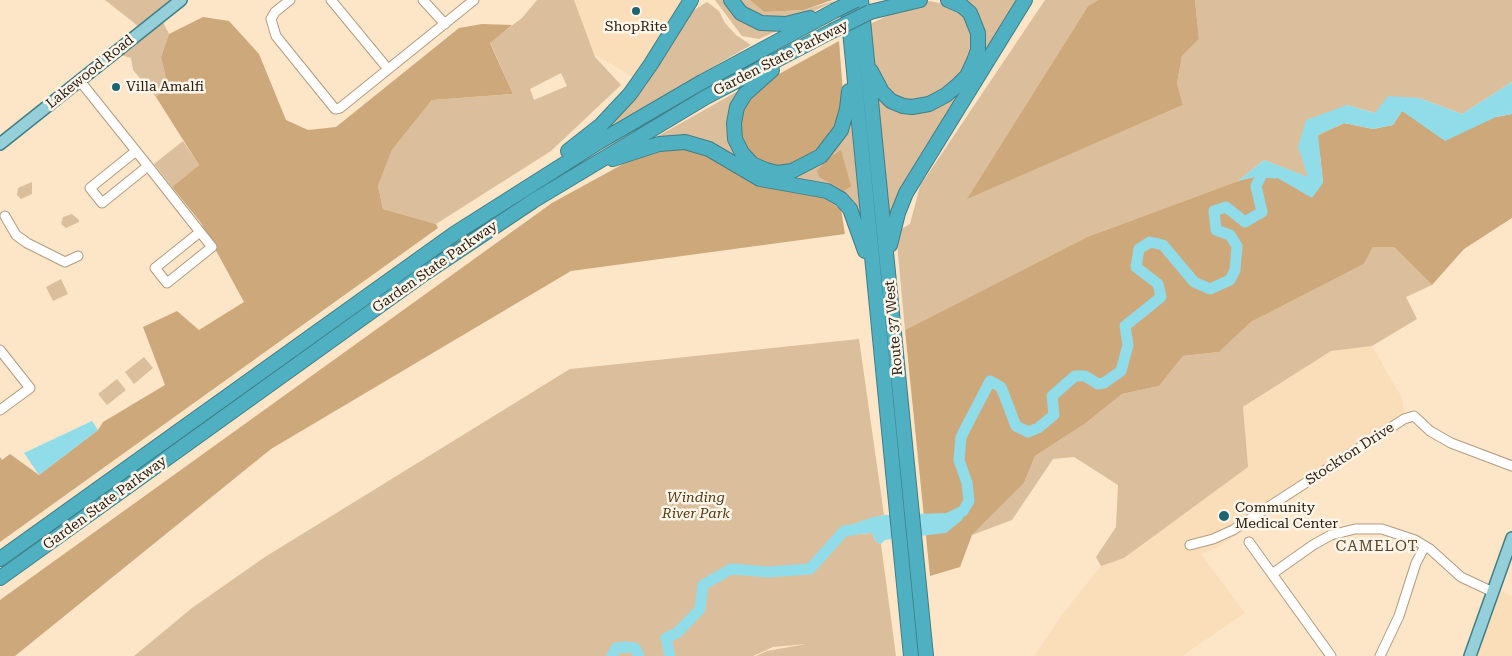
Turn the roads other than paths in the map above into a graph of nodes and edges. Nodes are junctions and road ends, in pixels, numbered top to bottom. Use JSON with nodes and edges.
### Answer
{"nodes":[{"id":1,"x":181,"y":0,"type":"edge"},
{"id":2,"x":290,"y":0,"type":"edge"},
{"id":3,"x":331,"y":0,"type":"edge"},
{"id":4,"x":423,"y":0,"type":"edge"},
{"id":5,"x":691,"y":0,"type":"edge"},
{"id":6,"x":732,"y":0,"type":"edge"},
{"id":7,"x":847,"y":0,"type":"edge"},
{"id":8,"x":856,"y":0,"type":"edge"},
{"id":9,"x":861,"y":0,"type":"edge"},
{"id":10,"x":897,"y":0,"type":"edge"},
{"id":11,"x":920,"y":0,"type":"edge"},
{"id":12,"x":948,"y":0,"type":"edge"},
{"id":13,"x":1025,"y":0,"type":"edge"},
{"id":14,"x":469,"y":2,"type":"edge"},
{"id":15,"x":834,"y":11,"type":"junction"},
{"id":16,"x":870,"y":12,"type":"junction"},
{"id":17,"x":445,"y":24,"type":"junction"},
{"id":18,"x":832,"y":32,"type":"junction"},
{"id":19,"x":865,"y":43,"type":"junction"},
{"id":20,"x":853,"y":68,"type":"junction"},
{"id":21,"x":388,"y":69,"type":"junction"},
{"id":22,"x":80,"y":80,"type":"junction"},
{"id":23,"x":0,"y":144,"type":"edge"},
{"id":24,"x":136,"y":151,"type":"junction"},
{"id":25,"x":148,"y":166,"type":"junction"},
{"id":26,"x":2,"y":215,"type":"edge"},
{"id":27,"x":200,"y":232,"type":"junction"},
{"id":28,"x":472,"y":241,"type":"junction"},
{"id":29,"x":78,"y":256,"type":"dead end"},
{"id":30,"x":889,"y":280,"type":"junction"},
{"id":31,"x":875,"y":283,"type":"junction"},
{"id":32,"x":378,"y":287,"type":"junction"},
{"id":33,"x":0,"y":350,"type":"edge"},
{"id":34,"x":0,"y":410,"type":"edge"},
{"id":35,"x":1512,"y":466,"type":"edge"},
{"id":36,"x":903,"y":501,"type":"junction"},
{"id":37,"x":1512,"y":538,"type":"edge"},
{"id":38,"x":1249,"y":542,"type":"dead end"},
{"id":39,"x":1190,"y":545,"type":"dead end"},
{"id":40,"x":1425,"y":546,"type":"junction"},
{"id":41,"x":1510,"y":550,"type":"edge"},
{"id":42,"x":909,"y":555,"type":"junction"},
{"id":43,"x":0,"y":559,"type":"edge"},
{"id":44,"x":1272,"y":574,"type":"junction"},
{"id":45,"x":0,"y":578,"type":"edge"},
{"id":46,"x":1493,"y":592,"type":"junction"},
{"id":47,"x":911,"y":656,"type":"edge"},
{"id":48,"x":926,"y":656,"type":"edge"},
{"id":49,"x":1331,"y":656,"type":"edge"},
{"id":50,"x":1380,"y":656,"type":"edge"},
{"id":51,"x":1470,"y":656,"type":"edge"}],
"edges":[{"from":1,"to":22,"type":"main road","name":"Lakewood Road"},
{"from":2,"to":21,"type":"street"},
{"from":3,"to":21,"type":"street"},
{"from":4,"to":17,"type":"street"},
{"from":5,"to":32,"type":"highway"},
{"from":6,"to":15,"type":"highway"},
{"from":7,"to":20,"type":"highway","name":"Route 37 West"},
{"from":8,"to":15,"type":"highway","name":"Garden State Parkway","bridge":true},
{"from":9,"to":19,"type":"highway","name":"Route 37 West"},
{"from":10,"to":16,"type":"highway","name":"Garden State Parkway"},
{"from":11,"to":16,"type":"highway"},
{"from":12,"to":19,"type":"highway"},
{"from":13,"to":30,"type":"highway"},
{"from":14,"to":17,"type":"street"},
{"from":15,"to":32,"type":"highway","name":"Garden State Parkway"},
{"from":16,"to":18,"type":"highway","name":"Garden State Parkway","bridge":true},
{"from":17,"to":21,"type":"street"},
{"from":18,"to":20,"type":"highway"},
{"from":18,"to":28,"type":"highway","name":"Garden State Parkway"},
{"from":19,"to":30,"type":"highway","name":"Route 37 West"},
{"from":20,"to":31,"type":"highway","name":"Route 37 West"},
{"from":22,"to":23,"type":"main road","name":"Lakewood Road"},
{"from":22,"to":24,"type":"street"},
{"from":24,"to":25,"type":"street"},
{"from":24,"to":25,"type":"street"},
{"from":25,"to":27,"type":"street"},
{"from":26,"to":29,"type":"street"},
{"from":27,"to":27,"type":"street"},
{"from":28,"to":31,"type":"highway"},
{"from":28,"to":45,"type":"highway","name":"Garden State Parkway"},
{"from":30,"to":36,"type":"highway","name":"Route 37 West"},
{"from":31,"to":36,"type":"highway","name":"Route 37 West"},
{"from":32,"to":43,"type":"highway","name":"Garden State Parkway"},
{"from":33,"to":34,"type":"street"},
{"from":35,"to":39,"type":"street","name":"Stockton Drive"},
{"from":36,"to":42,"type":"highway","name":"Route 37 West"},
{"from":37,"to":41,"type":"main road"},
{"from":38,"to":44,"type":"street"},
{"from":40,"to":44,"type":"street"},
{"from":40,"to":46,"type":"street"},
{"from":40,"to":50,"type":"street"},
{"from":41,"to":46,"type":"main road"},
{"from":42,"to":47,"type":"highway","name":"Route 37 West"},
{"from":42,"to":48,"type":"highway","name":"Route 37 West"},
{"from":44,"to":49,"type":"street"},
{"from":46,"to":51,"type":"main road"}]}
